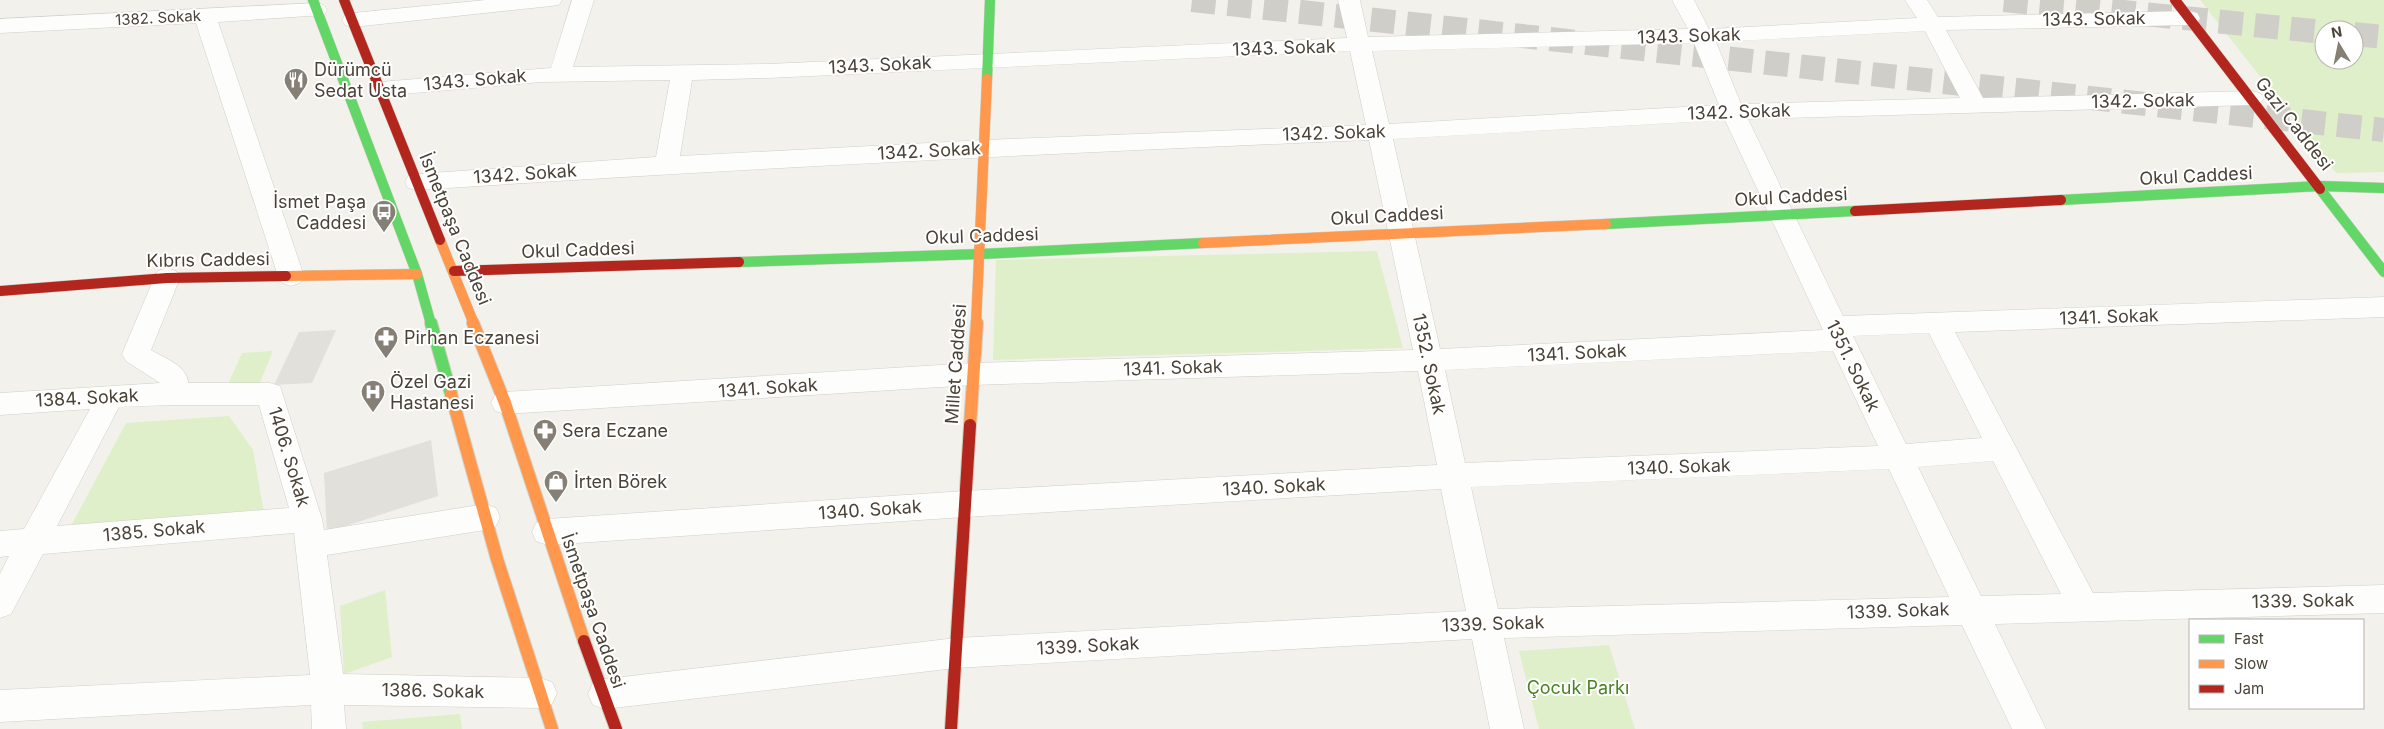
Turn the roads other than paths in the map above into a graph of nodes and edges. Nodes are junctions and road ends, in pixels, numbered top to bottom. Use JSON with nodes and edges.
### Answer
{"nodes":[{"id":1,"x":102,"y":0,"type":"edge"},
{"id":2,"x":344,"y":0,"type":"edge"},
{"id":3,"x":551,"y":0,"type":"edge"},
{"id":4,"x":583,"y":0,"type":"edge"},
{"id":5,"x":990,"y":0,"type":"edge"},
{"id":6,"x":1349,"y":0,"type":"edge"},
{"id":7,"x":1683,"y":0,"type":"edge"},
{"id":8,"x":1916,"y":0,"type":"edge"},
{"id":9,"x":2175,"y":0,"type":"edge"},
{"id":10,"x":315,"y":5,"type":"edge"},
{"id":11,"x":205,"y":16,"type":"junction"},
{"id":12,"x":2189,"y":18,"type":"junction"},
{"id":13,"x":353,"y":20,"type":"junction"},
{"id":14,"x":93,"y":22,"type":"junction"},
{"id":15,"x":1932,"y":24,"type":"junction"},
{"id":16,"x":0,"y":26,"type":"edge"},
{"id":17,"x":1702,"y":36,"type":"junction"},
{"id":18,"x":1360,"y":44,"type":"junction"},
{"id":19,"x":988,"y":60,"type":"junction"},
{"id":20,"x":682,"y":72,"type":"junction"},
{"id":21,"x":560,"y":74,"type":"junction"},
{"id":22,"x":380,"y":89,"type":"junction"},
{"id":23,"x":2252,"y":98,"type":"junction"},
{"id":24,"x":1976,"y":105,"type":"junction"},
{"id":25,"x":1733,"y":112,"type":"junction"},
{"id":26,"x":1380,"y":132,"type":"junction"},
{"id":27,"x":985,"y":148,"type":"junction"},
{"id":28,"x":667,"y":164,"type":"junction"},
{"id":29,"x":417,"y":182,"type":"junction"},
{"id":30,"x":2320,"y":186,"type":"junction"},
{"id":31,"x":2384,"y":188,"type":"edge"},
{"id":32,"x":1781,"y":215,"type":"junction"},
{"id":33,"x":1402,"y":232,"type":"junction"},
{"id":34,"x":981,"y":254,"type":"junction"},
{"id":35,"x":454,"y":271,"type":"junction"},
{"id":36,"x":2384,"y":272,"type":"edge"},
{"id":37,"x":427,"y":273,"type":"junction"},
{"id":38,"x":291,"y":276,"type":"junction"},
{"id":39,"x":167,"y":278,"type":"junction"},
{"id":40,"x":0,"y":291,"type":"edge"},
{"id":41,"x":2384,"y":307,"type":"edge"},
{"id":42,"x":1937,"y":323,"type":"junction"},
{"id":43,"x":1837,"y":333,"type":"junction"},
{"id":44,"x":1428,"y":360,"type":"junction"},
{"id":45,"x":974,"y":374,"type":"junction"},
{"id":46,"x":173,"y":394,"type":"junction"},
{"id":47,"x":111,"y":396,"type":"junction"},
{"id":48,"x":505,"y":403,"type":"junction"},
{"id":49,"x":0,"y":404,"type":"edge"},
{"id":50,"x":2002,"y":448,"type":"junction"},
{"id":51,"x":1898,"y":457,"type":"junction"},
{"id":52,"x":1453,"y":476,"type":"junction"},
{"id":53,"x":965,"y":504,"type":"junction"},
{"id":54,"x":485,"y":517,"type":"junction"},
{"id":55,"x":309,"y":532,"type":"junction"},
{"id":56,"x":547,"y":532,"type":"junction"},
{"id":57,"x":34,"y":541,"type":"junction"},
{"id":58,"x":0,"y":544,"type":"edge"},
{"id":59,"x":2384,"y":599,"type":"edge"},
{"id":60,"x":0,"y":604,"type":"edge"},
{"id":61,"x":2083,"y":606,"type":"junction"},
{"id":62,"x":1971,"y":609,"type":"junction"},
{"id":63,"x":1483,"y":624,"type":"junction"},
{"id":64,"x":956,"y":653,"type":"junction"},
{"id":65,"x":327,"y":689,"type":"junction"},
{"id":66,"x":540,"y":693,"type":"junction"},
{"id":67,"x":605,"y":694,"type":"junction"},
{"id":68,"x":0,"y":706,"type":"edge"},
{"id":69,"x":329,"y":729,"type":"edge"},
{"id":70,"x":552,"y":729,"type":"edge"},
{"id":71,"x":616,"y":729,"type":"edge"},
{"id":72,"x":951,"y":729,"type":"edge"},
{"id":73,"x":1507,"y":729,"type":"edge"},
{"id":74,"x":2029,"y":729,"type":"edge"}],
"edges":[{"from":1,"to":14,"type":"street"},
{"from":2,"to":13,"type":"main road","name":"İsmetpaşa Caddesi"},
{"from":3,"to":13,"type":"street"},
{"from":4,"to":21,"type":"street"},
{"from":5,"to":19,"type":"main road","name":"Millet Caddesi"},
{"from":6,"to":18,"type":"street","name":"1352. Sokak"},
{"from":7,"to":17,"type":"street","name":"1351. Sokak"},
{"from":8,"to":15,"type":"street"},
{"from":9,"to":12,"type":"main road","name":"Gazi Caddesi"},
{"from":10,"to":11,"type":"street","name":"1382. Sokak"},
{"from":10,"to":37,"type":"main road"},
{"from":11,"to":14,"type":"street","name":"1382. Sokak"},
{"from":11,"to":38,"type":"street"},
{"from":12,"to":15,"type":"street","name":"1343. Sokak"},
{"from":12,"to":23,"type":"main road","name":"Gazi Caddesi"},
{"from":13,"to":22,"type":"main road","name":"İsmetpaşa Caddesi"},
{"from":14,"to":16,"type":"street","name":"1382. Sokak"},
{"from":15,"to":17,"type":"street","name":"1343. Sokak"},
{"from":15,"to":24,"type":"street"},
{"from":17,"to":18,"type":"street","name":"1343. Sokak"},
{"from":17,"to":25,"type":"street","name":"1351. Sokak"},
{"from":18,"to":19,"type":"street","name":"1343. Sokak"},
{"from":18,"to":26,"type":"street","name":"1352. Sokak"},
{"from":19,"to":20,"type":"street","name":"1343. Sokak"},
{"from":19,"to":27,"type":"main road","name":"Millet Caddesi"},
{"from":20,"to":21,"type":"street","name":"1343. Sokak"},
{"from":20,"to":28,"type":"street"},
{"from":21,"to":22,"type":"street","name":"1343. Sokak"},
{"from":22,"to":29,"type":"main road","name":"İsmetpaşa Caddesi"},
{"from":23,"to":24,"type":"street","name":"1342. Sokak"},
{"from":23,"to":30,"type":"main road","name":"Gazi Caddesi"},
{"from":24,"to":25,"type":"street","name":"1342. Sokak"},
{"from":25,"to":26,"type":"street","name":"1342. Sokak"},
{"from":25,"to":32,"type":"street","name":"1351. Sokak"},
{"from":26,"to":27,"type":"street","name":"1342. Sokak"},
{"from":26,"to":33,"type":"street","name":"1352. Sokak"},
{"from":27,"to":28,"type":"street","name":"1342. Sokak"},
{"from":27,"to":34,"type":"main road","name":"Millet Caddesi"},
{"from":28,"to":29,"type":"street","name":"1342. Sokak"},
{"from":29,"to":35,"type":"main road","name":"İsmetpaşa Caddesi"},
{"from":30,"to":31,"type":"main road","name":"Okul Caddesi"},
{"from":30,"to":32,"type":"main road","name":"Okul Caddesi"},
{"from":30,"to":36,"type":"main road","name":"Gazi Caddesi"},
{"from":32,"to":33,"type":"main road","name":"Okul Caddesi"},
{"from":32,"to":43,"type":"street","name":"1351. Sokak"},
{"from":33,"to":34,"type":"main road","name":"Okul Caddesi"},
{"from":33,"to":44,"type":"street","name":"1352. Sokak"},
{"from":34,"to":35,"type":"main road","name":"Okul Caddesi"},
{"from":34,"to":45,"type":"main road","name":"Millet Caddesi"},
{"from":35,"to":37,"type":"main road","name":"Okul Caddesi"},
{"from":35,"to":48,"type":"main road","name":"İsmetpaşa Caddesi"},
{"from":37,"to":38,"type":"main road","name":"Kıbrıs Caddesi"},
{"from":37,"to":54,"type":"main road"},
{"from":38,"to":39,"type":"main road","name":"Kıbrıs Caddesi"},
{"from":39,"to":40,"type":"main road","name":"Kıbrıs Caddesi"},
{"from":39,"to":46,"type":"street"},
{"from":41,"to":42,"type":"street","name":"1341. Sokak"},
{"from":42,"to":43,"type":"street","name":"1341. Sokak"},
{"from":42,"to":50,"type":"street"},
{"from":43,"to":44,"type":"street","name":"1341. Sokak"},
{"from":43,"to":51,"type":"street","name":"1351. Sokak"},
{"from":44,"to":45,"type":"street","name":"1341. Sokak"},
{"from":44,"to":52,"type":"street","name":"1352. Sokak"},
{"from":45,"to":48,"type":"street","name":"1341. Sokak"},
{"from":45,"to":53,"type":"main road","name":"Millet Caddesi"},
{"from":46,"to":47,"type":"street","name":"1384. Sokak"},
{"from":46,"to":55,"type":"street","name":"1406. Sokak"},
{"from":47,"to":49,"type":"street","name":"1384. Sokak"},
{"from":47,"to":57,"type":"street"},
{"from":48,"to":56,"type":"main road","name":"İsmetpaşa Caddesi"},
{"from":50,"to":51,"type":"street","name":"1340. Sokak"},
{"from":50,"to":61,"type":"street"},
{"from":51,"to":52,"type":"street","name":"1340. Sokak"},
{"from":51,"to":62,"type":"street","name":"1351. Sokak"},
{"from":52,"to":53,"type":"street","name":"1340. Sokak"},
{"from":52,"to":63,"type":"street","name":"1352. Sokak"},
{"from":53,"to":56,"type":"street","name":"1340. Sokak"},
{"from":53,"to":64,"type":"main road","name":"Millet Caddesi"},
{"from":54,"to":55,"type":"street","name":"1385. Sokak"},
{"from":54,"to":66,"type":"main road"},
{"from":55,"to":57,"type":"street","name":"1385. Sokak"},
{"from":55,"to":65,"type":"street","name":"1406. Sokak"},
{"from":56,"to":67,"type":"main road","name":"İsmetpaşa Caddesi"},
{"from":57,"to":58,"type":"street","name":"1385. Sokak"},
{"from":57,"to":60,"type":"street"},
{"from":59,"to":61,"type":"street","name":"1339. Sokak"},
{"from":61,"to":62,"type":"street","name":"1339. Sokak"},
{"from":62,"to":63,"type":"street","name":"1339. Sokak"},
{"from":62,"to":74,"type":"street","name":"1351. Sokak"},
{"from":63,"to":64,"type":"street","name":"1339. Sokak"},
{"from":63,"to":73,"type":"street","name":"1352. Sokak"},
{"from":64,"to":67,"type":"street","name":"1339. Sokak"},
{"from":64,"to":72,"type":"main road","name":"Millet Caddesi"},
{"from":65,"to":66,"type":"street","name":"1386. Sokak"},
{"from":65,"to":68,"type":"street","name":"1386. Sokak"},
{"from":65,"to":69,"type":"street","name":"1406. Sokak"},
{"from":66,"to":70,"type":"main road"},
{"from":67,"to":71,"type":"main road","name":"İsmetpaşa Caddesi"}]}
